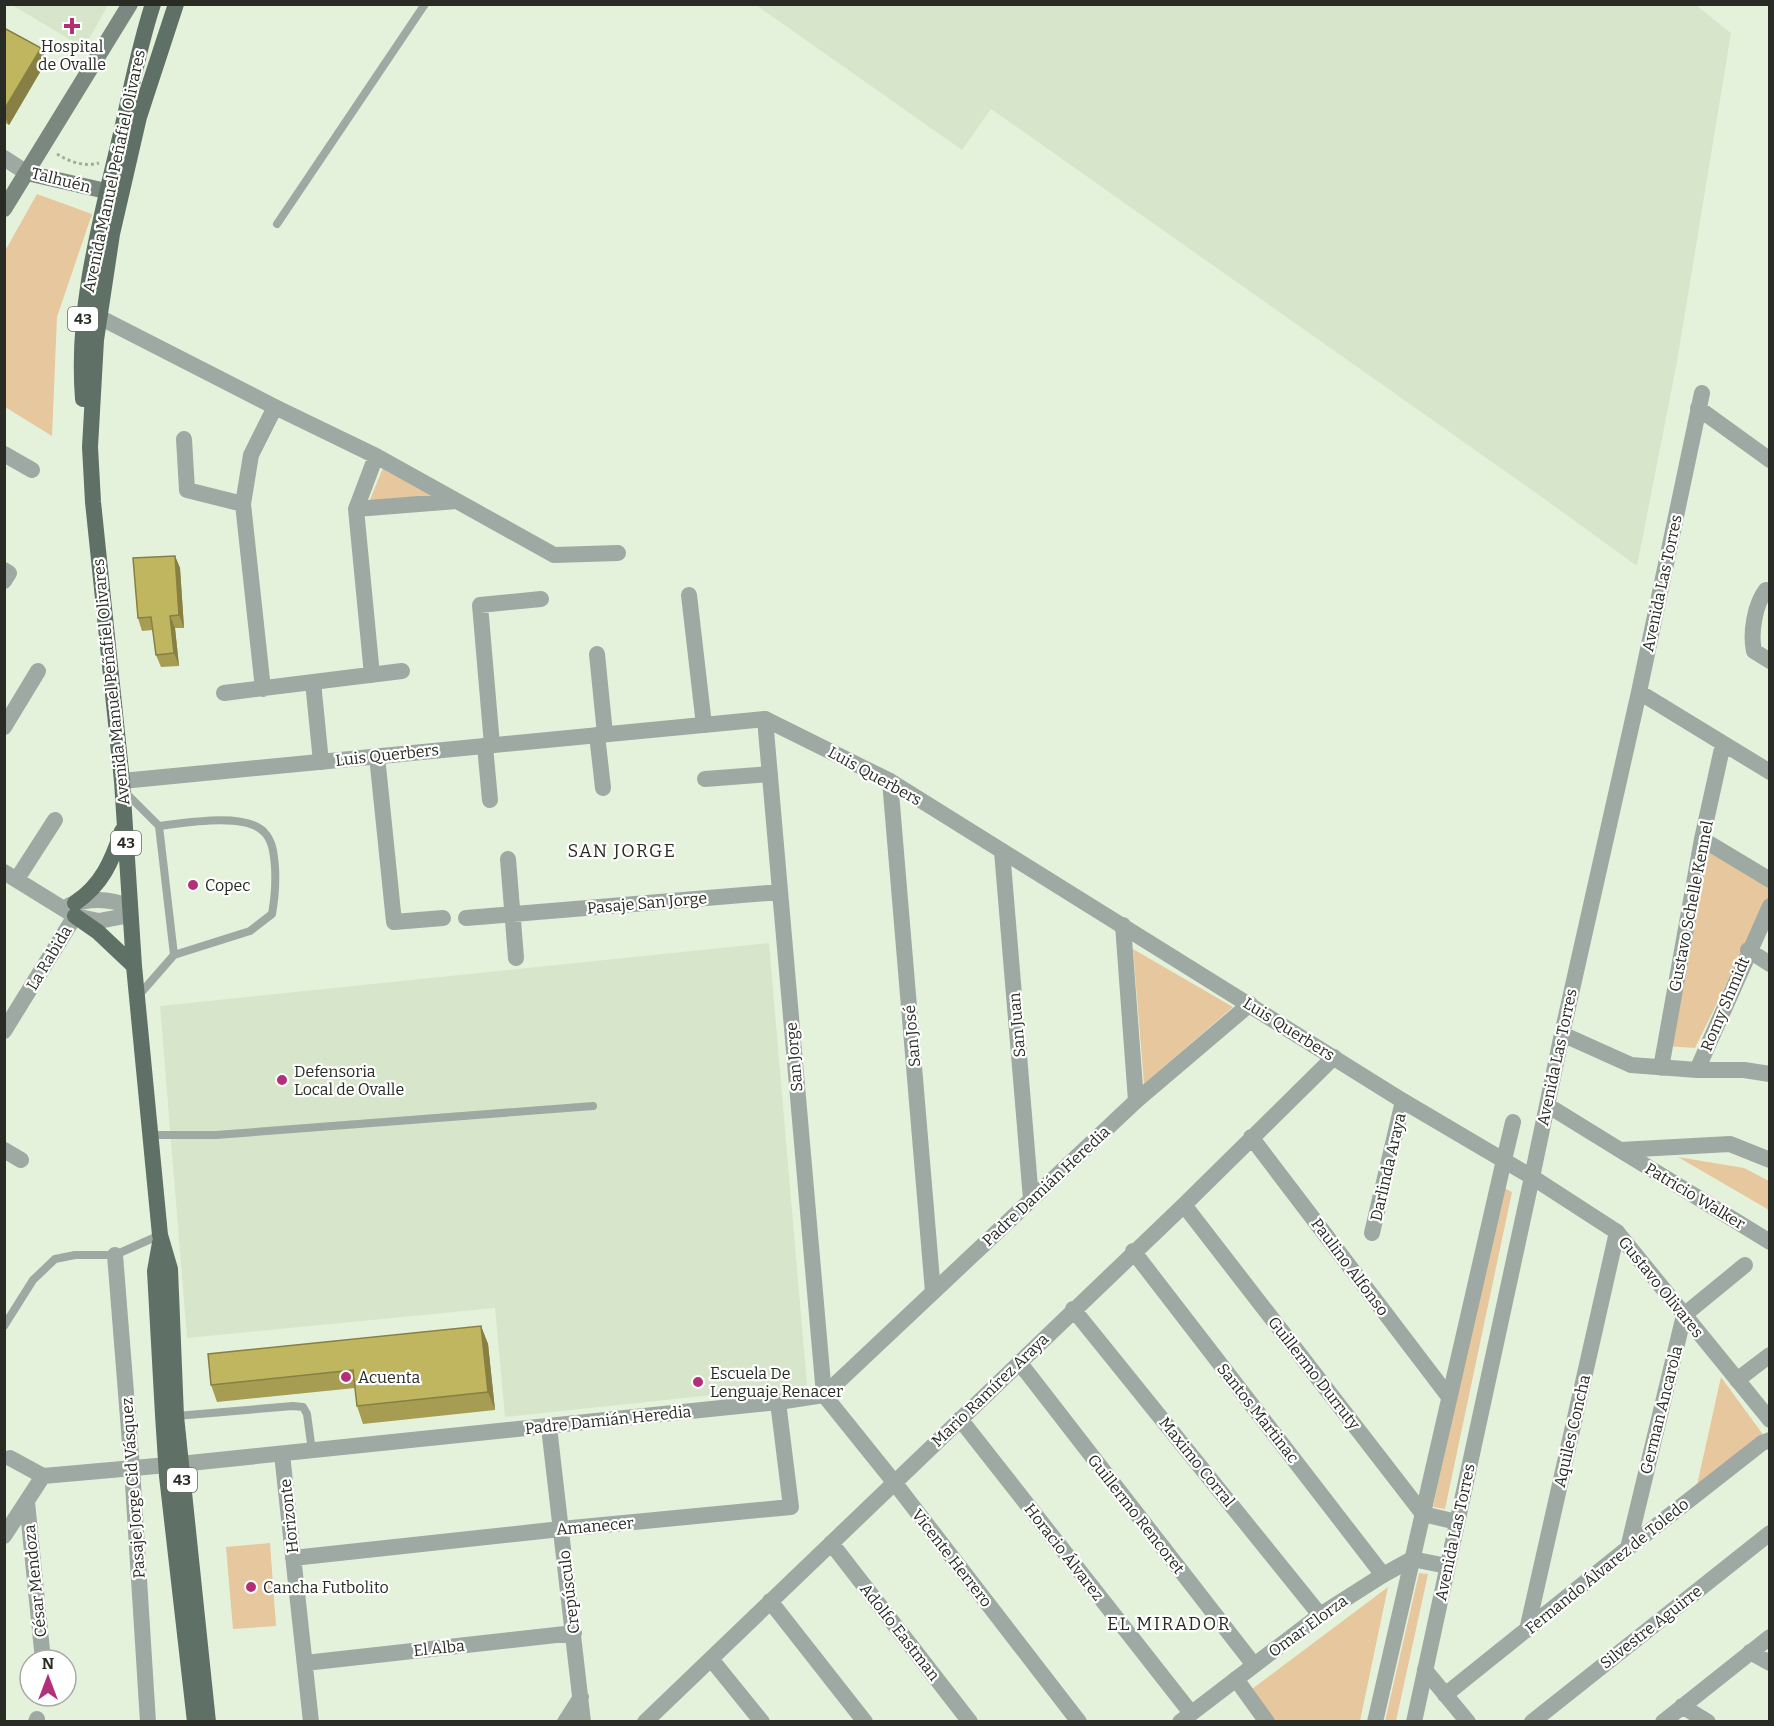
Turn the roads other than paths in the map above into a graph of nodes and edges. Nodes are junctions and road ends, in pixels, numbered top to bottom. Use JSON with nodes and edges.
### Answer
{"nodes":[{"id":1,"x":130,"y":4,"type":"edge"},
{"id":2,"x":153,"y":4,"type":"edge"},
{"id":3,"x":176,"y":4,"type":"edge"},
{"id":4,"x":425,"y":4,"type":"edge"},
{"id":5,"x":4,"y":158,"type":"edge"},
{"id":6,"x":27,"y":173,"type":"junction"},
{"id":7,"x":114,"y":193,"type":"junction"},
{"id":8,"x":4,"y":209,"type":"edge"},
{"id":9,"x":277,"y":224,"type":"dead end"},
{"id":10,"x":99,"y":316,"type":"junction"},
{"id":11,"x":275,"y":408,"type":"junction"},
{"id":12,"x":184,"y":439,"type":"dead end"},
{"id":13,"x":90,"y":447,"type":"junction"},
{"id":14,"x":4,"y":454,"type":"edge"},
{"id":15,"x":376,"y":456,"type":"junction"},
{"id":16,"x":1770,"y":460,"type":"edge"},
{"id":17,"x":32,"y":470,"type":"dead end"},
{"id":18,"x":458,"y":501,"type":"junction"},
{"id":19,"x":243,"y":504,"type":"junction"},
{"id":20,"x":356,"y":509,"type":"junction"},
{"id":21,"x":618,"y":553,"type":"dead end"},
{"id":22,"x":1770,"y":592,"type":"edge"},
{"id":23,"x":689,"y":595,"type":"dead end"},
{"id":24,"x":541,"y":599,"type":"dead end"},
{"id":25,"x":597,"y":654,"type":"dead end"},
{"id":26,"x":1770,"y":661,"type":"edge"},
{"id":27,"x":38,"y":670,"type":"dead end"},
{"id":28,"x":402,"y":671,"type":"dead end"},
{"id":29,"x":372,"y":675,"type":"junction"},
{"id":30,"x":313,"y":682,"type":"junction"},
{"id":31,"x":263,"y":688,"type":"junction"},
{"id":32,"x":1639,"y":692,"type":"junction"},
{"id":33,"x":224,"y":693,"type":"dead end"},
{"id":34,"x":765,"y":719,"type":"junction"},
{"id":35,"x":704,"y":725,"type":"junction"},
{"id":36,"x":4,"y":727,"type":"edge"},
{"id":37,"x":601,"y":735,"type":"junction"},
{"id":38,"x":1723,"y":744,"type":"junction"},
{"id":39,"x":488,"y":745,"type":"junction"},
{"id":40,"x":376,"y":756,"type":"junction"},
{"id":41,"x":321,"y":762,"type":"junction"},
{"id":42,"x":1770,"y":772,"type":"edge"},
{"id":43,"x":770,"y":774,"type":"junction"},
{"id":44,"x":705,"y":780,"type":"dead end"},
{"id":45,"x":890,"y":781,"type":"junction"},
{"id":46,"x":122,"y":785,"type":"junction"},
{"id":47,"x":603,"y":788,"type":"dead end"},
{"id":48,"x":490,"y":800,"type":"dead end"},
{"id":49,"x":55,"y":820,"type":"dead end"},
{"id":50,"x":125,"y":822,"type":"junction"},
{"id":51,"x":159,"y":826,"type":"junction"},
{"id":52,"x":1702,"y":839,"type":"junction"},
{"id":53,"x":1002,"y":851,"type":"junction"},
{"id":54,"x":508,"y":859,"type":"dead end"},
{"id":55,"x":8,"y":875,"type":"edge"},
{"id":56,"x":1770,"y":880,"type":"edge"},
{"id":57,"x":780,"y":892,"type":"junction"},
{"id":58,"x":1770,"y":906,"type":"edge"},
{"id":59,"x":70,"y":909,"type":"junction"},
{"id":60,"x":130,"y":911,"type":"junction"},
{"id":61,"x":514,"y":915,"type":"junction"},
{"id":62,"x":443,"y":918,"type":"dead end"},
{"id":63,"x":466,"y":918,"type":"dead end"},
{"id":64,"x":1123,"y":925,"type":"junction"},
{"id":65,"x":1748,"y":950,"type":"junction"},
{"id":66,"x":174,"y":955,"type":"junction"},
{"id":67,"x":516,"y":958,"type":"dead end"},
{"id":68,"x":1770,"y":964,"type":"edge"},
{"id":69,"x":134,"y":966,"type":"junction"},
{"id":70,"x":138,"y":995,"type":"junction"},
{"id":71,"x":1250,"y":1004,"type":"junction"},
{"id":72,"x":4,"y":1031,"type":"edge"},
{"id":73,"x":1562,"y":1034,"type":"junction"},
{"id":74,"x":1334,"y":1058,"type":"junction"},
{"id":75,"x":1660,"y":1068,"type":"junction"},
{"id":76,"x":1696,"y":1070,"type":"junction"},
{"id":77,"x":1770,"y":1074,"type":"edge"},
{"id":78,"x":1136,"y":1101,"type":"junction"},
{"id":79,"x":1403,"y":1101,"type":"junction"},
{"id":80,"x":1547,"y":1105,"type":"junction"},
{"id":81,"x":593,"y":1106,"type":"dead end"},
{"id":82,"x":1513,"y":1122,"type":"dead end"},
{"id":83,"x":151,"y":1135,"type":"junction"},
{"id":84,"x":1251,"y":1137,"type":"junction"},
{"id":85,"x":4,"y":1150,"type":"edge"},
{"id":86,"x":1620,"y":1150,"type":"junction"},
{"id":87,"x":21,"y":1160,"type":"dead end"},
{"id":88,"x":1504,"y":1160,"type":"junction"},
{"id":89,"x":1770,"y":1160,"type":"edge"},
{"id":90,"x":1532,"y":1177,"type":"junction"},
{"id":91,"x":1031,"y":1199,"type":"junction"},
{"id":92,"x":1184,"y":1204,"type":"junction"},
{"id":93,"x":1617,"y":1232,"type":"junction"},
{"id":94,"x":1372,"y":1233,"type":"dead end"},
{"id":95,"x":161,"y":1237,"type":"junction"},
{"id":96,"x":1770,"y":1242,"type":"edge"},
{"id":97,"x":1133,"y":1251,"type":"junction"},
{"id":98,"x":115,"y":1255,"type":"junction"},
{"id":99,"x":1745,"y":1265,"type":"dead end"},
{"id":100,"x":933,"y":1292,"type":"junction"},
{"id":101,"x":1073,"y":1309,"type":"junction"},
{"id":102,"x":1684,"y":1315,"type":"junction"},
{"id":103,"x":4,"y":1326,"type":"edge"},
{"id":104,"x":1770,"y":1355,"type":"edge"},
{"id":105,"x":1018,"y":1362,"type":"junction"},
{"id":106,"x":1737,"y":1380,"type":"junction"},
{"id":107,"x":824,"y":1395,"type":"junction"},
{"id":108,"x":1449,"y":1397,"type":"junction"},
{"id":109,"x":778,"y":1402,"type":"junction"},
{"id":110,"x":176,"y":1416,"type":"junction"},
{"id":111,"x":960,"y":1419,"type":"junction"},
{"id":112,"x":1770,"y":1420,"type":"edge"},
{"id":113,"x":549,"y":1427,"type":"junction"},
{"id":114,"x":1770,"y":1440,"type":"edge"},
{"id":115,"x":312,"y":1451,"type":"junction"},
{"id":116,"x":282,"y":1454,"type":"junction"},
{"id":117,"x":10,"y":1458,"type":"dead end"},
{"id":118,"x":173,"y":1465,"type":"junction"},
{"id":119,"x":132,"y":1468,"type":"junction"},
{"id":120,"x":43,"y":1476,"type":"junction"},
{"id":121,"x":894,"y":1482,"type":"junction"},
{"id":122,"x":27,"y":1502,"type":"junction"},
{"id":123,"x":1422,"y":1514,"type":"junction"},
{"id":124,"x":1457,"y":1522,"type":"junction"},
{"id":125,"x":561,"y":1529,"type":"junction"},
{"id":126,"x":1770,"y":1533,"type":"edge"},
{"id":127,"x":4,"y":1536,"type":"edge"},
{"id":128,"x":831,"y":1543,"type":"junction"},
{"id":129,"x":1628,"y":1548,"type":"junction"},
{"id":130,"x":293,"y":1558,"type":"junction"},
{"id":131,"x":1412,"y":1559,"type":"junction"},
{"id":132,"x":1447,"y":1566,"type":"junction"},
{"id":133,"x":1383,"y":1575,"type":"junction"},
{"id":134,"x":770,"y":1601,"type":"junction"},
{"id":135,"x":1320,"y":1615,"type":"junction"},
{"id":136,"x":1527,"y":1630,"type":"junction"},
{"id":137,"x":574,"y":1633,"type":"junction"},
{"id":138,"x":1770,"y":1637,"type":"edge"},
{"id":139,"x":42,"y":1648,"type":"edge"},
{"id":140,"x":1750,"y":1652,"type":"junction"},
{"id":141,"x":711,"y":1659,"type":"junction"},
{"id":142,"x":305,"y":1663,"type":"junction"},
{"id":143,"x":1770,"y":1663,"type":"edge"},
{"id":144,"x":1254,"y":1665,"type":"junction"},
{"id":145,"x":1425,"y":1670,"type":"junction"},
{"id":146,"x":1236,"y":1679,"type":"junction"},
{"id":147,"x":1445,"y":1695,"type":"junction"},
{"id":148,"x":581,"y":1697,"type":"junction"},
{"id":149,"x":1682,"y":1706,"type":"junction"},
{"id":150,"x":1185,"y":1717,"type":"edge"},
{"id":151,"x":653,"y":1719,"type":"edge"},
{"id":152,"x":148,"y":1722,"type":"edge"},
{"id":153,"x":195,"y":1722,"type":"edge"},
{"id":154,"x":208,"y":1722,"type":"edge"},
{"id":155,"x":311,"y":1722,"type":"edge"},
{"id":156,"x":565,"y":1722,"type":"edge"},
{"id":157,"x":583,"y":1722,"type":"edge"},
{"id":158,"x":762,"y":1722,"type":"edge"},
{"id":159,"x":866,"y":1722,"type":"edge"},
{"id":160,"x":970,"y":1722,"type":"edge"},
{"id":161,"x":1079,"y":1722,"type":"edge"},
{"id":162,"x":1267,"y":1722,"type":"edge"},
{"id":163,"x":1375,"y":1722,"type":"edge"},
{"id":164,"x":1413,"y":1722,"type":"edge"},
{"id":165,"x":1468,"y":1722,"type":"edge"},
{"id":166,"x":1532,"y":1722,"type":"edge"},
{"id":167,"x":1663,"y":1722,"type":"edge"},
{"id":168,"x":1708,"y":1722,"type":"edge"}],
"edges":[{"from":1,"to":6,"type":"main road"},
{"from":2,"to":7,"type":"main road","name":"Avenida Manuel Peñafiel Olivares","number":"43"},
{"from":3,"to":7,"type":"main road","name":"Avenida Manuel Peñafiel Olivares","number":"43"},
{"from":4,"to":9,"type":"lane"},
{"from":5,"to":6,"type":"street","name":"Talhuén"},
{"from":6,"to":7,"type":"main road","name":"Talhuén"},
{"from":6,"to":8,"type":"main road"},
{"from":7,"to":10,"type":"main road","name":"Avenida Manuel Peñafiel Olivares","number":"43"},
{"from":7,"to":13,"type":"main road","name":"Avenida Manuel Peñafiel Olivares","number":"43"},
{"from":10,"to":11,"type":"street"},
{"from":10,"to":13,"type":"main road","name":"Avenida Manuel Peñafiel Olivares","number":"43"},
{"from":11,"to":15,"type":"street"},
{"from":11,"to":19,"type":"street"},
{"from":12,"to":19,"type":"street"},
{"from":13,"to":46,"type":"main road","name":"Avenida Manuel Peñafiel Olivares","number":"43"},
{"from":14,"to":17,"type":"street"},
{"from":15,"to":18,"type":"street"},
{"from":15,"to":20,"type":"street"},
{"from":16,"to":32,"type":"street","name":"Avenida Las Torres"},
{"from":18,"to":20,"type":"street"},
{"from":18,"to":21,"type":"street"},
{"from":19,"to":31,"type":"street"},
{"from":20,"to":29,"type":"street"},
{"from":22,"to":26,"type":"street"},
{"from":23,"to":35,"type":"street"},
{"from":24,"to":39,"type":"street"},
{"from":25,"to":37,"type":"street"},
{"from":27,"to":36,"type":"street"},
{"from":28,"to":29,"type":"street"},
{"from":29,"to":30,"type":"street"},
{"from":30,"to":31,"type":"street"},
{"from":30,"to":41,"type":"street"},
{"from":31,"to":33,"type":"street"},
{"from":32,"to":38,"type":"street"},
{"from":32,"to":73,"type":"street","name":"Avenida Las Torres"},
{"from":34,"to":35,"type":"street","name":"Luis Querbers"},
{"from":34,"to":43,"type":"street","name":"San Jorge"},
{"from":34,"to":45,"type":"street","name":"Luis Querbers"},
{"from":35,"to":37,"type":"street","name":"Luis Querbers"},
{"from":37,"to":39,"type":"street","name":"Luis Querbers"},
{"from":37,"to":47,"type":"street"},
{"from":38,"to":42,"type":"street"},
{"from":38,"to":52,"type":"street","name":"Gustavo Schelle Kennel"},
{"from":39,"to":40,"type":"street","name":"Luis Querbers"},
{"from":39,"to":48,"type":"street"},
{"from":40,"to":41,"type":"street","name":"Luis Querbers"},
{"from":40,"to":62,"type":"street"},
{"from":41,"to":46,"type":"street","name":"Luis Querbers"},
{"from":43,"to":44,"type":"street"},
{"from":43,"to":57,"type":"street","name":"San Jorge"},
{"from":45,"to":53,"type":"street","name":"Luis Querbers"},
{"from":45,"to":100,"type":"street","name":"San José"},
{"from":46,"to":50,"type":"main road","name":"Avenida Manuel Peñafiel Olivares","number":"43"},
{"from":46,"to":51,"type":"lane"},
{"from":49,"to":55,"type":"street"},
{"from":50,"to":59,"type":"main road"},
{"from":50,"to":60,"type":"main road","name":"Avenida Manuel Peñafiel Olivares","number":"43"},
{"from":51,"to":66,"type":"lane"},
{"from":51,"to":66,"type":"lane"},
{"from":52,"to":56,"type":"street"},
{"from":52,"to":75,"type":"street","name":"Gustavo Schelle Kennel"},
{"from":53,"to":64,"type":"street","name":"Luis Querbers"},
{"from":53,"to":91,"type":"street","name":"San Juan"},
{"from":54,"to":61,"type":"street"},
{"from":55,"to":59,"type":"street"},
{"from":57,"to":61,"type":"street","name":"Pasaje San Jorge"},
{"from":57,"to":107,"type":"street","name":"San Jorge"},
{"from":58,"to":65,"type":"street","name":"Romy Shmidt"},
{"from":59,"to":60,"type":"street"},
{"from":59,"to":69,"type":"main road"},
{"from":59,"to":72,"type":"street","name":"La Rabida"},
{"from":60,"to":69,"type":"main road","name":"Avenida Manuel Peñafiel Olivares","number":"43"},
{"from":61,"to":63,"type":"street","name":"Pasaje San Jorge"},
{"from":61,"to":67,"type":"street"},
{"from":64,"to":71,"type":"street","name":"Luis Querbers"},
{"from":64,"to":78,"type":"street"},
{"from":65,"to":68,"type":"street"},
{"from":65,"to":76,"type":"street","name":"Romy Shmidt"},
{"from":66,"to":70,"type":"lane"},
{"from":69,"to":70,"type":"main road","name":"Avenida Manuel Peñafiel Olivares","number":"43"},
{"from":70,"to":83,"type":"main road","name":"Avenida Manuel Peñafiel Olivares","number":"43"},
{"from":71,"to":74,"type":"street","name":"Luis Querbers"},
{"from":71,"to":78,"type":"street","name":"Padre Damián Heredia"},
{"from":73,"to":75,"type":"street"},
{"from":73,"to":80,"type":"street","name":"Avenida Las Torres"},
{"from":74,"to":79,"type":"street","name":"Luis Querbers"},
{"from":74,"to":84,"type":"street","name":"Mario Ramírez Araya"},
{"from":75,"to":76,"type":"street"},
{"from":76,"to":77,"type":"street"},
{"from":78,"to":91,"type":"street","name":"Padre Damián Heredia"},
{"from":79,"to":88,"type":"street","name":"Luis Querbers"},
{"from":79,"to":94,"type":"street","name":"Darlinda Araya"},
{"from":80,"to":86,"type":"street","name":"Patricio Walker"},
{"from":80,"to":90,"type":"street","name":"Avenida Las Torres"},
{"from":81,"to":83,"type":"lane"},
{"from":82,"to":88,"type":"street","name":"Avenida Las Torres"},
{"from":83,"to":95,"type":"main road","name":"Avenida Manuel Peñafiel Olivares","number":"43"},
{"from":84,"to":92,"type":"street","name":"Mario Ramírez Araya"},
{"from":84,"to":108,"type":"street","name":"Paulino Alfonso"},
{"from":85,"to":87,"type":"street"},
{"from":86,"to":89,"type":"street","name":"Patricio Walker"},
{"from":86,"to":96,"type":"street","name":"Patricio Walker"},
{"from":88,"to":90,"type":"street","name":"Luis Querbers"},
{"from":88,"to":108,"type":"street","name":"Avenida Las Torres"},
{"from":90,"to":93,"type":"street","name":"Gustavo Olivares"},
{"from":90,"to":124,"type":"street","name":"Avenida Las Torres"},
{"from":91,"to":100,"type":"street","name":"Padre Damián Heredia"},
{"from":92,"to":97,"type":"street","name":"Mario Ramírez Araya"},
{"from":92,"to":123,"type":"street","name":"Guillermo Durruty"},
{"from":93,"to":102,"type":"street","name":"Gustavo Olivares"},
{"from":93,"to":136,"type":"street","name":"Aquiles Concha"},
{"from":95,"to":98,"type":"lane"},
{"from":95,"to":110,"type":"main road","name":"Avenida Manuel Peñafiel Olivares","number":"43"},
{"from":95,"to":118,"type":"main road","name":"Avenida Manuel Peñafiel Olivares","number":"43"},
{"from":97,"to":101,"type":"street","name":"Mario Ramírez Araya"},
{"from":97,"to":133,"type":"street","name":"Santos Martinac"},
{"from":98,"to":103,"type":"lane"},
{"from":98,"to":119,"type":"street","name":"Pasaje Jorge Cid Vásquez"},
{"from":99,"to":102,"type":"street"},
{"from":100,"to":107,"type":"street","name":"Padre Damián Heredia"},
{"from":101,"to":105,"type":"street","name":"Mario Ramírez Araya"},
{"from":101,"to":135,"type":"street","name":"Maximo Corral"},
{"from":102,"to":106,"type":"street","name":"Gustavo Olivares"},
{"from":102,"to":129,"type":"street","name":"German Ancarola"},
{"from":104,"to":106,"type":"street"},
{"from":105,"to":111,"type":"street","name":"Mario Ramírez Araya"},
{"from":105,"to":144,"type":"street","name":"Guillermo Rencoret"},
{"from":106,"to":112,"type":"street","name":"Gustavo Olivares"},
{"from":107,"to":109,"type":"street","name":"Padre Damián Heredia"},
{"from":107,"to":121,"type":"street","name":"Vicente Herrero"},
{"from":108,"to":123,"type":"street","name":"Avenida Las Torres"},
{"from":109,"to":113,"type":"street","name":"Padre Damián Heredia"},
{"from":109,"to":125,"type":"street","name":"Amanecer"},
{"from":110,"to":115,"type":"lane"},
{"from":110,"to":118,"type":"main road","name":"Avenida Manuel Peñafiel Olivares","number":"43"},
{"from":111,"to":121,"type":"street","name":"Mario Ramírez Araya"},
{"from":111,"to":150,"type":"street","name":"Horacio Álvarez"},
{"from":113,"to":115,"type":"street","name":"Padre Damián Heredia"},
{"from":113,"to":125,"type":"street","name":"Crepúsculo"},
{"from":114,"to":129,"type":"street","name":"Fernando Álvarez de Toledo"},
{"from":115,"to":116,"type":"street","name":"Padre Damián Heredia"},
{"from":116,"to":118,"type":"street","name":"Padre Damián Heredia"},
{"from":116,"to":130,"type":"street","name":"Horizonte"},
{"from":117,"to":120,"type":"street"},
{"from":118,"to":119,"type":"street","name":"Padre Damián Heredia"},
{"from":118,"to":153,"type":"main road","name":"Avenida Manuel Peñafiel Olivares","number":"43"},
{"from":118,"to":154,"type":"main road","name":"Avenida Manuel Peñafiel Olivares","number":"43"},
{"from":119,"to":120,"type":"street","name":"Padre Damián Heredia"},
{"from":119,"to":152,"type":"street","name":"Pasaje Jorge Cid Vásquez"},
{"from":120,"to":122,"type":"street"},
{"from":121,"to":128,"type":"street","name":"Mario Ramírez Araya"},
{"from":121,"to":161,"type":"street","name":"Vicente Herrero"},
{"from":122,"to":127,"type":"street"},
{"from":122,"to":139,"type":"street","name":"César Mendoza"},
{"from":123,"to":124,"type":"street"},
{"from":123,"to":131,"type":"street","name":"Avenida Las Torres"},
{"from":124,"to":132,"type":"street","name":"Avenida Las Torres"},
{"from":125,"to":130,"type":"street","name":"Amanecer"},
{"from":125,"to":137,"type":"street","name":"Crepúsculo"},
{"from":126,"to":166,"type":"street","name":"Silvestre Aguirre"},
{"from":128,"to":134,"type":"street","name":"Mario Ramírez Araya"},
{"from":128,"to":160,"type":"street","name":"Adolfo Eastman"},
{"from":129,"to":136,"type":"street","name":"Fernando Álvarez de Toledo"},
{"from":130,"to":142,"type":"street","name":"Horizonte"},
{"from":131,"to":132,"type":"street"},
{"from":131,"to":133,"type":"street","name":"Omar Elorza"},
{"from":131,"to":163,"type":"street","name":"Avenida Las Torres"},
{"from":132,"to":145,"type":"street","name":"Avenida Las Torres"},
{"from":133,"to":135,"type":"street","name":"Omar Elorza"},
{"from":134,"to":141,"type":"street","name":"Mario Ramírez Araya"},
{"from":134,"to":159,"type":"street"},
{"from":135,"to":144,"type":"street","name":"Omar Elorza"},
{"from":136,"to":147,"type":"street","name":"Fernando Álvarez de Toledo"},
{"from":137,"to":142,"type":"street","name":"El Alba"},
{"from":137,"to":148,"type":"street","name":"Crepúsculo"},
{"from":138,"to":140,"type":"street"},
{"from":140,"to":143,"type":"street"},
{"from":140,"to":149,"type":"street"},
{"from":141,"to":151,"type":"street","name":"Mario Ramírez Araya"},
{"from":141,"to":158,"type":"street"},
{"from":142,"to":155,"type":"street","name":"Horizonte"},
{"from":144,"to":146,"type":"street","name":"Omar Elorza"},
{"from":145,"to":147,"type":"street"},
{"from":145,"to":164,"type":"street","name":"Avenida Las Torres"},
{"from":146,"to":150,"type":"street","name":"Omar Elorza"},
{"from":146,"to":162,"type":"street"},
{"from":147,"to":165,"type":"street"},
{"from":148,"to":156,"type":"street"},
{"from":148,"to":157,"type":"street","name":"Crepúsculo"},
{"from":149,"to":167,"type":"street"},
{"from":149,"to":168,"type":"street"}]}
